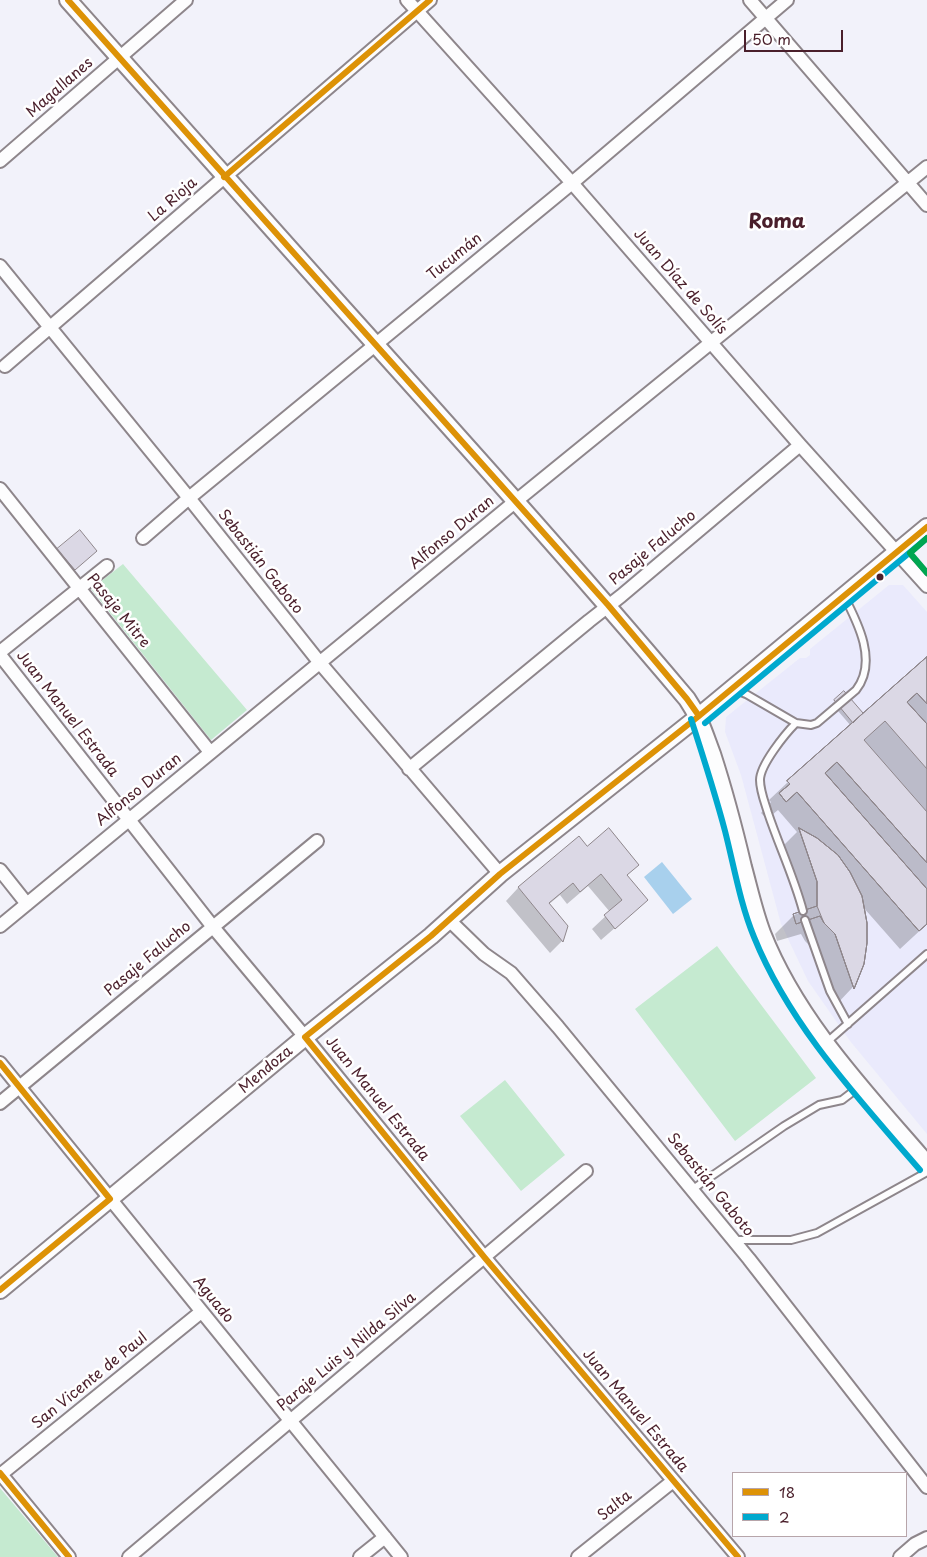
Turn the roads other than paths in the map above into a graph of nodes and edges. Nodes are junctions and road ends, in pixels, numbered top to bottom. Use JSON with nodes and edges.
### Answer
{"nodes":[{"id":1,"x":68,"y":0,"type":"edge"},
{"id":2,"x":186,"y":0,"type":"edge"},
{"id":3,"x":407,"y":0,"type":"edge"},
{"id":4,"x":430,"y":0,"type":"edge"},
{"id":5,"x":750,"y":0,"type":"edge"},
{"id":6,"x":787,"y":0,"type":"edge"},
{"id":7,"x":417,"y":11,"type":"junction"},
{"id":8,"x":766,"y":18,"type":"junction"},
{"id":9,"x":120,"y":58,"type":"junction"},
{"id":10,"x":0,"y":161,"type":"edge"},
{"id":11,"x":927,"y":167,"type":"edge"},
{"id":12,"x":224,"y":177,"type":"junction"},
{"id":13,"x":572,"y":183,"type":"junction"},
{"id":14,"x":907,"y":183,"type":"junction"},
{"id":15,"x":927,"y":205,"type":"edge"},
{"id":16,"x":0,"y":266,"type":"edge"},
{"id":17,"x":50,"y":328,"type":"junction"},
{"id":18,"x":710,"y":342,"type":"junction"},
{"id":19,"x":375,"y":344,"type":"junction"},
{"id":20,"x":5,"y":366,"type":"dead end"},
{"id":21,"x":800,"y":445,"type":"junction"},
{"id":22,"x":0,"y":489,"type":"edge"},
{"id":23,"x":189,"y":498,"type":"junction"},
{"id":24,"x":516,"y":501,"type":"junction"},
{"id":25,"x":927,"y":527,"type":"edge"},
{"id":26,"x":143,"y":538,"type":"dead end"},
{"id":27,"x":897,"y":552,"type":"junction"},
{"id":28,"x":107,"y":566,"type":"dead end"},
{"id":29,"x":927,"y":586,"type":"edge"},
{"id":30,"x":79,"y":588,"type":"junction"},
{"id":31,"x":844,"y":596,"type":"junction"},
{"id":32,"x":608,"y":605,"type":"junction"},
{"id":33,"x":0,"y":653,"type":"edge"},
{"id":34,"x":320,"y":663,"type":"junction"},
{"id":35,"x":732,"y":688,"type":"junction"},
{"id":36,"x":698,"y":716,"type":"junction"},
{"id":37,"x":796,"y":723,"type":"junction"},
{"id":38,"x":210,"y":752,"type":"junction"},
{"id":39,"x":409,"y":769,"type":"junction"},
{"id":40,"x":129,"y":819,"type":"junction"},
{"id":41,"x":318,"y":841,"type":"dead end"},
{"id":42,"x":0,"y":870,"type":"edge"},
{"id":43,"x":500,"y":874,"type":"junction"},
{"id":44,"x":27,"y":904,"type":"junction"},
{"id":45,"x":803,"y":911,"type":"dead end"},
{"id":46,"x":449,"y":920,"type":"junction"},
{"id":47,"x":806,"y":920,"type":"dead end"},
{"id":48,"x":0,"y":926,"type":"edge"},
{"id":49,"x":213,"y":927,"type":"junction"},
{"id":50,"x":927,"y":954,"type":"edge"},
{"id":51,"x":848,"y":1024,"type":"junction"},
{"id":52,"x":305,"y":1037,"type":"junction"},
{"id":53,"x":826,"y":1043,"type":"junction"},
{"id":54,"x":0,"y":1063,"type":"edge"},
{"id":55,"x":19,"y":1087,"type":"junction"},
{"id":56,"x":860,"y":1087,"type":"junction"},
{"id":57,"x":0,"y":1103,"type":"edge"},
{"id":58,"x":927,"y":1164,"type":"edge"},
{"id":59,"x":586,"y":1171,"type":"dead end"},
{"id":60,"x":927,"y":1172,"type":"edge"},
{"id":61,"x":693,"y":1189,"type":"junction"},
{"id":62,"x":110,"y":1199,"type":"junction"},
{"id":63,"x":734,"y":1240,"type":"junction"},
{"id":64,"x":485,"y":1258,"type":"junction"},
{"id":65,"x":0,"y":1290,"type":"edge"},
{"id":66,"x":201,"y":1312,"type":"junction"},
{"id":67,"x":290,"y":1421,"type":"junction"},
{"id":68,"x":0,"y":1474,"type":"edge"},
{"id":69,"x":673,"y":1481,"type":"junction"},
{"id":70,"x":927,"y":1487,"type":"edge"},
{"id":71,"x":385,"y":1537,"type":"junction"},
{"id":72,"x":927,"y":1538,"type":"edge"},
{"id":73,"x":907,"y":1555,"type":"edge"},
{"id":74,"x":68,"y":1557,"type":"edge"},
{"id":75,"x":129,"y":1557,"type":"edge"},
{"id":76,"x":360,"y":1557,"type":"edge"},
{"id":77,"x":401,"y":1557,"type":"edge"},
{"id":78,"x":578,"y":1557,"type":"edge"},
{"id":79,"x":738,"y":1557,"type":"edge"}],
"edges":[{"from":1,"to":9,"type":"street"},
{"from":2,"to":9,"type":"street","name":"Magallanes"},
{"from":3,"to":7,"type":"street","name":"Juan Díaz de Solís"},
{"from":4,"to":7,"type":"street","name":"La Rioja"},
{"from":5,"to":8,"type":"street"},
{"from":6,"to":8,"type":"street","name":"Tucumán"},
{"from":7,"to":12,"type":"street","name":"La Rioja"},
{"from":7,"to":13,"type":"street","name":"Juan Díaz de Solís"},
{"from":8,"to":13,"type":"street","name":"Tucumán"},
{"from":8,"to":14,"type":"street"},
{"from":9,"to":10,"type":"street","name":"Magallanes"},
{"from":9,"to":12,"type":"street"},
{"from":11,"to":14,"type":"street","name":"Alfonso Duran"},
{"from":12,"to":17,"type":"street","name":"La Rioja"},
{"from":12,"to":19,"type":"street"},
{"from":13,"to":18,"type":"street","name":"Juan Díaz de Solís"},
{"from":13,"to":19,"type":"street","name":"Tucumán"},
{"from":14,"to":15,"type":"street"},
{"from":14,"to":18,"type":"street","name":"Alfonso Duran"},
{"from":16,"to":17,"type":"street","name":"Sebastián Gaboto"},
{"from":17,"to":20,"type":"street","name":"La Rioja"},
{"from":17,"to":23,"type":"street","name":"Sebastián Gaboto"},
{"from":18,"to":21,"type":"street","name":"Juan Díaz de Solís"},
{"from":18,"to":24,"type":"street","name":"Alfonso Duran"},
{"from":19,"to":23,"type":"street","name":"Tucumán"},
{"from":19,"to":24,"type":"street"},
{"from":21,"to":27,"type":"street","name":"Juan Díaz de Solís"},
{"from":21,"to":32,"type":"street","name":"Pasaje Falucho"},
{"from":22,"to":30,"type":"street","name":"Pasaje Mitre"},
{"from":23,"to":26,"type":"street","name":"Tucumán"},
{"from":23,"to":34,"type":"street","name":"Sebastián Gaboto"},
{"from":24,"to":32,"type":"street"},
{"from":24,"to":34,"type":"street","name":"Alfonso Duran"},
{"from":25,"to":27,"type":"street","name":"Mendoza"},
{"from":27,"to":29,"type":"street","name":"Juan Díaz de Solís"},
{"from":27,"to":31,"type":"street","name":"Mendoza"},
{"from":28,"to":30,"type":"street"},
{"from":30,"to":33,"type":"street"},
{"from":30,"to":38,"type":"street","name":"Pasaje Mitre"},
{"from":31,"to":35,"type":"street","name":"Mendoza"},
{"from":31,"to":37,"type":"lane"},
{"from":32,"to":36,"type":"street"},
{"from":32,"to":39,"type":"street","name":"Pasaje Falucho"},
{"from":33,"to":40,"type":"street","name":"Juan Manuel Estrada"},
{"from":34,"to":38,"type":"street","name":"Alfonso Duran"},
{"from":34,"to":39,"type":"street","name":"Sebastián Gaboto"},
{"from":35,"to":36,"type":"street","name":"Mendoza"},
{"from":35,"to":37,"type":"lane"},
{"from":36,"to":43,"type":"street","name":"Mendoza"},
{"from":36,"to":53,"type":"street"},
{"from":37,"to":45,"type":"lane"},
{"from":38,"to":40,"type":"street","name":"Alfonso Duran"},
{"from":39,"to":43,"type":"street","name":"Sebastián Gaboto"},
{"from":40,"to":44,"type":"street","name":"Alfonso Duran"},
{"from":40,"to":49,"type":"street","name":"Juan Manuel Estrada"},
{"from":41,"to":49,"type":"street","name":"Pasaje Falucho"},
{"from":42,"to":44,"type":"street"},
{"from":43,"to":46,"type":"street","name":"Mendoza"},
{"from":44,"to":48,"type":"street","name":"Alfonso Duran"},
{"from":46,"to":52,"type":"street","name":"Mendoza"},
{"from":46,"to":61,"type":"street","name":"Sebastián Gaboto"},
{"from":47,"to":51,"type":"lane"},
{"from":49,"to":52,"type":"street","name":"Juan Manuel Estrada"},
{"from":49,"to":55,"type":"street","name":"Pasaje Falucho"},
{"from":50,"to":51,"type":"lane"},
{"from":51,"to":53,"type":"lane"},
{"from":52,"to":62,"type":"street","name":"Mendoza"},
{"from":52,"to":64,"type":"street","name":"Juan Manuel Estrada"},
{"from":53,"to":56,"type":"street"},
{"from":54,"to":55,"type":"street","name":"Aguado"},
{"from":55,"to":57,"type":"street","name":"Pasaje Falucho"},
{"from":55,"to":62,"type":"street","name":"Aguado"},
{"from":56,"to":58,"type":"street"},
{"from":56,"to":61,"type":"lane"},
{"from":59,"to":64,"type":"street","name":"Paraje Luis y Nilda Silva"},
{"from":60,"to":63,"type":"lane"},
{"from":61,"to":63,"type":"street","name":"Sebastián Gaboto"},
{"from":62,"to":65,"type":"street","name":"Mendoza"},
{"from":62,"to":66,"type":"street","name":"Aguado"},
{"from":63,"to":70,"type":"street","name":"Sebastián Gaboto"},
{"from":64,"to":67,"type":"street","name":"Paraje Luis y Nilda Silva"},
{"from":64,"to":69,"type":"street","name":"Juan Manuel Estrada"},
{"from":66,"to":67,"type":"street","name":"Aguado"},
{"from":66,"to":68,"type":"street","name":"San Vicente de Paul"},
{"from":67,"to":71,"type":"street","name":"Aguado"},
{"from":67,"to":75,"type":"street","name":"Paraje Luis y Nilda Silva"},
{"from":68,"to":74,"type":"street"},
{"from":69,"to":78,"type":"street","name":"Salta"},
{"from":69,"to":79,"type":"street","name":"Juan Manuel Estrada"},
{"from":71,"to":76,"type":"street"},
{"from":71,"to":77,"type":"street","name":"Aguado"},
{"from":72,"to":73,"type":"street"}]}
